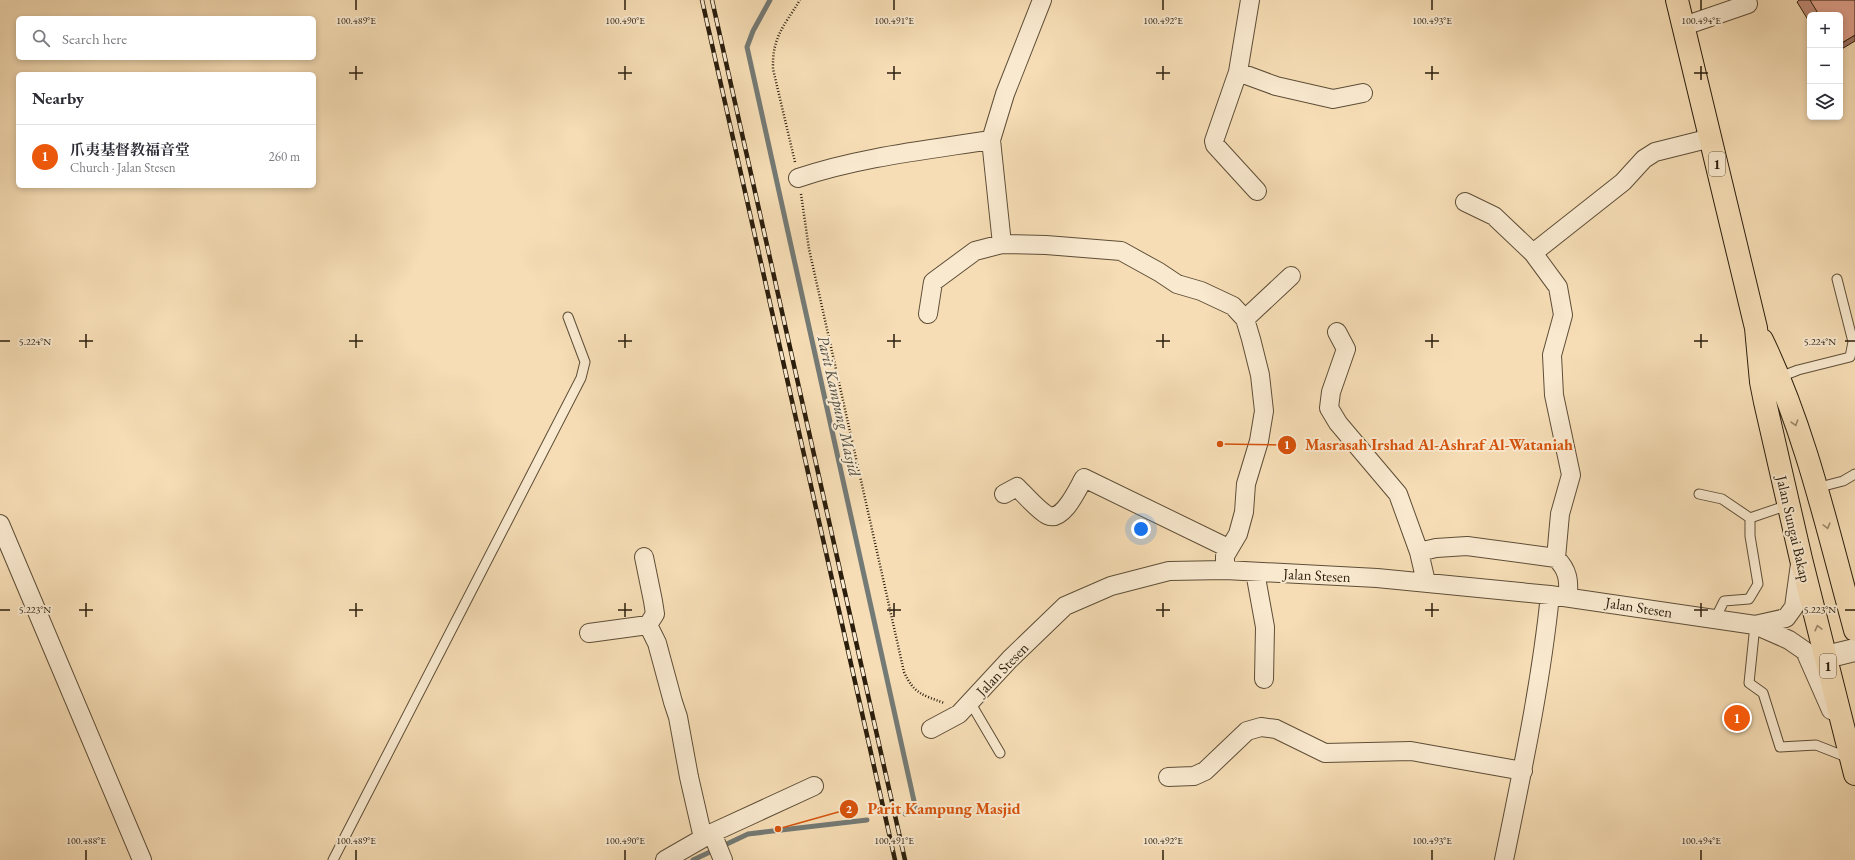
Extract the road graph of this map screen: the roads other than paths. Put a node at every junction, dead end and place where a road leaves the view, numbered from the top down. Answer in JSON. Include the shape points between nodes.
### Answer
{"nodes":[{"id":1,"x":1042,"y":0,"type":"edge"},
{"id":2,"x":1250,"y":0,"type":"edge"},
{"id":3,"x":1677,"y":0,"type":"edge"},
{"id":4,"x":1750,"y":1,"type":"edge"},
{"id":5,"x":1684,"y":26,"type":"junction"},
{"id":6,"x":1238,"y":72,"type":"junction"},
{"id":7,"x":1363,"y":93,"type":"dead end"},
{"id":8,"x":1711,"y":138,"type":"junction"},
{"id":9,"x":991,"y":140,"type":"junction"},
{"id":10,"x":798,"y":178,"type":"road end"},
{"id":11,"x":1257,"y":190,"type":"dead end"},
{"id":12,"x":1465,"y":202,"type":"dead end"},
{"id":13,"x":1002,"y":244,"type":"junction"},
{"id":14,"x":1533,"y":253,"type":"junction"},
{"id":15,"x":1291,"y":276,"type":"dead end"},
{"id":16,"x":1837,"y":279,"type":"dead end"},
{"id":17,"x":928,"y":314,"type":"dead end"},
{"id":18,"x":568,"y":317,"type":"dead end"},
{"id":19,"x":1245,"y":319,"type":"junction"},
{"id":20,"x":1756,"y":328,"type":"junction"},
{"id":21,"x":1337,"y":332,"type":"dead end"},
{"id":22,"x":1780,"y":377,"type":"junction"},
{"id":23,"x":1855,"y":474,"type":"edge"},
{"id":24,"x":1816,"y":488,"type":"junction"},
{"id":25,"x":1004,"y":494,"type":"dead end"},
{"id":26,"x":1699,"y":494,"type":"dead end"},
{"id":27,"x":1788,"y":505,"type":"junction"},
{"id":28,"x":1750,"y":518,"type":"junction"},
{"id":29,"x":0,"y":524,"type":"edge"},
{"id":30,"x":1228,"y":548,"type":"junction"},
{"id":31,"x":1419,"y":552,"type":"junction"},
{"id":32,"x":644,"y":557,"type":"dead end"},
{"id":33,"x":1556,"y":558,"type":"junction"},
{"id":34,"x":1801,"y":559,"type":"junction"},
{"id":35,"x":1224,"y":570,"type":"junction"},
{"id":36,"x":1255,"y":572,"type":"junction"},
{"id":37,"x":1426,"y":582,"type":"junction"},
{"id":38,"x":1550,"y":595,"type":"junction"},
{"id":39,"x":1568,"y":596,"type":"junction"},
{"id":40,"x":1715,"y":619,"type":"junction"},
{"id":41,"x":648,"y":625,"type":"junction"},
{"id":42,"x":1755,"y":625,"type":"junction"},
{"id":43,"x":1855,"y":630,"type":"edge"},
{"id":44,"x":589,"y":633,"type":"dead end"},
{"id":45,"x":1855,"y":650,"type":"edge"},
{"id":46,"x":1826,"y":657,"type":"junction"},
{"id":47,"x":1264,"y":679,"type":"dead end"},
{"id":48,"x":965,"y":708,"type":"junction"},
{"id":49,"x":932,"y":729,"type":"dead end"},
{"id":50,"x":1000,"y":753,"type":"dead end"},
{"id":51,"x":1853,"y":766,"type":"edge"},
{"id":52,"x":1523,"y":771,"type":"junction"},
{"id":53,"x":1168,"y":777,"type":"dead end"},
{"id":54,"x":814,"y":786,"type":"dead end"},
{"id":55,"x":715,"y":847,"type":"edge"},
{"id":56,"x":142,"y":860,"type":"edge"},
{"id":57,"x":333,"y":860,"type":"edge"},
{"id":58,"x":665,"y":860,"type":"edge"},
{"id":59,"x":1504,"y":860,"type":"edge"}],
"edges":[{"from":1,"to":9,"type":"street","via":[[1005,94]]},
{"from":2,"to":6,"type":"street"},
{"from":3,"to":5,"type":"highway","name":"Jalan Sungai Bakap","number":"1"},
{"from":4,"to":5,"type":"street"},
{"from":5,"to":8,"type":"highway","name":"Jalan Sungai Bakap","number":"1"},
{"from":6,"to":7,"type":"street","via":[[1276,86],[1333,99]]},
{"from":6,"to":11,"type":"street","via":[[1214,141]]},
{"from":8,"to":14,"type":"street","via":[[1655,152],[1644,159],[1623,182]]},
{"from":8,"to":20,"type":"highway","name":"Jalan Sungai Bakap","number":"1"},
{"from":9,"to":10,"type":"street","via":[[870,160],[821,170]]},
{"from":9,"to":13,"type":"street"},
{"from":12,"to":14,"type":"street","via":[[1494,216]]},
{"from":13,"to":17,"type":"street","via":[[975,251],[933,282]]},
{"from":13,"to":19,"type":"street","via":[[1122,251],[1177,284],[1201,291],[1233,306]]},
{"from":14,"to":33,"type":"street","via":[[1558,287],[1563,315],[1552,355],[1554,395],[1571,475],[1560,514]]},
{"from":15,"to":19,"type":"street"},
{"from":16,"to":22,"type":"lane","via":[[1854,342],[1850,357]]},
{"from":18,"to":57,"type":"lane","via":[[585,362],[581,378]]},
{"from":19,"to":30,"type":"street","via":[[1260,375],[1264,411],[1259,441],[1246,484],[1244,512],[1238,534]]},
{"from":20,"to":22,"type":"highway","name":"Jalan Sungai Bakap","number":"1"},
{"from":20,"to":27,"type":"highway","name":"Jalan Sungai Bakap","number":"1","via":[[1761,382]]},
{"from":21,"to":31,"type":"street","via":[[1346,350],[1331,392],[1329,408],[1338,423],[1398,494]]},
{"from":22,"to":24,"type":"highway","name":"Jalan Sungai Bakap","number":"1","one_way":true},
{"from":23,"to":24,"type":"lane","via":[[1844,481]]},
{"from":24,"to":43,"type":"highway","name":"Jalan Sungai Bakap","number":"1","one_way":true},
{"from":25,"to":30,"type":"street","via":[[1017,487],[1048,515],[1055,516],[1065,510],[1084,478]]},
{"from":26,"to":28,"type":"lane","via":[[1722,499]]},
{"from":27,"to":28,"type":"lane"},
{"from":27,"to":34,"type":"highway","name":"Jalan Sungai Bakap","number":"1"},
{"from":28,"to":40,"type":"lane","via":[[1750,536],[1758,584],[1749,599],[1724,601]]},
{"from":29,"to":56,"type":"street"},
{"from":30,"to":35,"type":"street"},
{"from":31,"to":33,"type":"street","via":[[1467,546]]},
{"from":31,"to":37,"type":"street"},
{"from":32,"to":41,"type":"street","via":[[654,601],[654,614]]},
{"from":33,"to":39,"type":"street","via":[[1564,566],[1569,578]]},
{"from":34,"to":42,"type":"street","name":"Jalan Stesen","via":[[1794,607],[1786,618]]},
{"from":46,"to":34,"type":"highway","name":"Jalan Sungai Bakap","number":"1","one_way":true},
{"from":35,"to":36,"type":"street","name":"Jalan Stesen"},
{"from":35,"to":48,"type":"street","name":"Jalan Stesen","via":[[1169,572],[1111,586],[1065,606],[1010,659]]},
{"from":36,"to":37,"type":"street","name":"Jalan Stesen"},
{"from":36,"to":47,"type":"street","via":[[1265,627]]},
{"from":37,"to":38,"type":"street","name":"Jalan Stesen"},
{"from":38,"to":39,"type":"street","name":"Jalan Stesen"},
{"from":38,"to":52,"type":"street","via":[[1547,632]]},
{"from":39,"to":40,"type":"street","name":"Jalan Stesen"},
{"from":40,"to":42,"type":"street","name":"Jalan Stesen"},
{"from":41,"to":44,"type":"street"},
{"from":41,"to":55,"type":"street","via":[[657,643],[678,717],[689,777]]},
{"from":42,"to":51,"type":"street","name":"Jalan Stesen","via":[[1789,640],[1805,651],[1816,672]]},
{"from":42,"to":51,"type":"lane","via":[[1749,683],[1763,693],[1780,747],[1816,745]]},
{"from":45,"to":46,"type":"street"},
{"from":46,"to":51,"type":"highway","name":"Jalan Sungai Bakap","number":"1"},
{"from":48,"to":49,"type":"street","name":"Jalan Stesen"},
{"from":48,"to":50,"type":"lane"},
{"from":52,"to":53,"type":"street","via":[[1411,750],[1325,753],[1276,729],[1261,727],[1247,731],[1198,775]]},
{"from":52,"to":59,"type":"street"},
{"from":54,"to":55,"type":"street"},
{"from":55,"to":58,"type":"street"}]}
